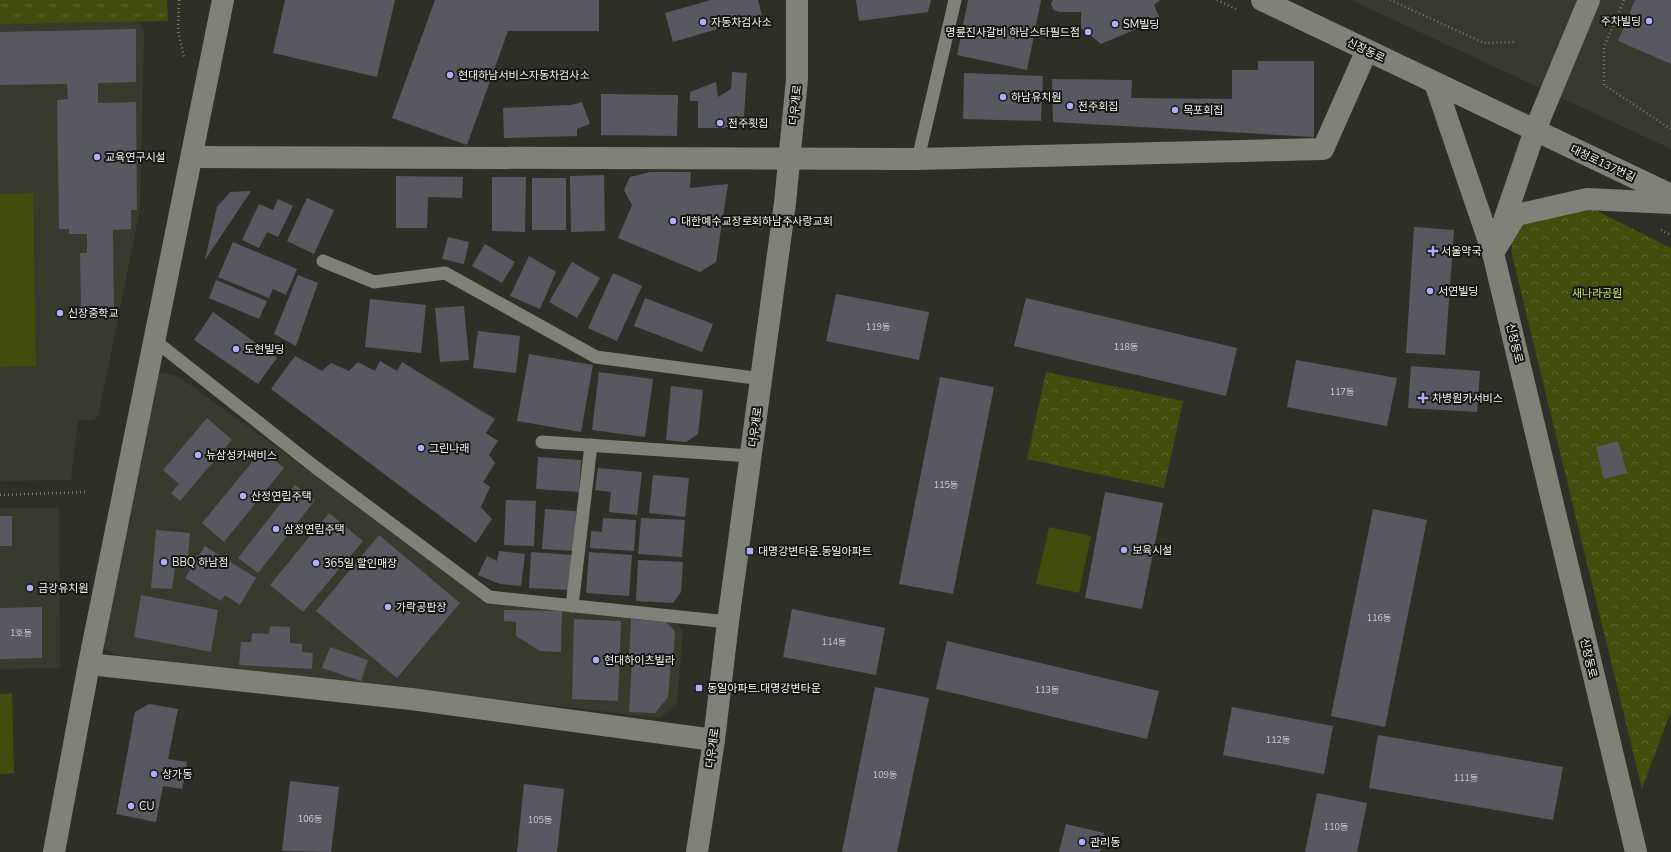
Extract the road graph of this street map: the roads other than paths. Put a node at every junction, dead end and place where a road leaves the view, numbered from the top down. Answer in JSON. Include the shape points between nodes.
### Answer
{"nodes":[{"id":1,"x":223,"y":0,"type":"edge"},
{"id":2,"x":797,"y":0,"type":"edge"},
{"id":3,"x":955,"y":0,"type":"edge"},
{"id":4,"x":1262,"y":0,"type":"edge"},
{"id":5,"x":1589,"y":0,"type":"edge"},
{"id":6,"x":1367,"y":50,"type":"junction"},
{"id":7,"x":1435,"y":83,"type":"junction"},
{"id":8,"x":1535,"y":130,"type":"junction"},
{"id":9,"x":192,"y":158,"type":"junction"},
{"id":10,"x":790,"y":159,"type":"junction"},
{"id":11,"x":918,"y":159,"type":"junction"},
{"id":12,"x":1671,"y":195,"type":"edge"},
{"id":13,"x":1671,"y":203,"type":"edge"},
{"id":14,"x":1493,"y":253,"type":"junction"},
{"id":15,"x":323,"y":261,"type":"dead end"},
{"id":16,"x":154,"y":340,"type":"junction"},
{"id":17,"x":762,"y":379,"type":"junction"},
{"id":18,"x":542,"y":442,"type":"dead end"},
{"id":19,"x":591,"y":445,"type":"junction"},
{"id":20,"x":751,"y":456,"type":"junction"},
{"id":21,"x":572,"y":606,"type":"junction"},
{"id":22,"x":728,"y":622,"type":"junction"},
{"id":23,"x":89,"y":664,"type":"junction"},
{"id":24,"x":714,"y":740,"type":"junction"},
{"id":25,"x":54,"y":852,"type":"edge"},
{"id":26,"x":697,"y":852,"type":"edge"},
{"id":27,"x":1636,"y":852,"type":"edge"}],
"edges":[{"from":1,"to":9,"type":"street"},
{"from":2,"to":10,"type":"street","name":"더우개로","via":[[797,79]]},
{"from":3,"to":11,"type":"lane"},
{"from":4,"to":6,"type":"street","name":"신장동로"},
{"from":5,"to":8,"type":"street"},
{"from":6,"to":7,"type":"street","name":"신장동로"},
{"from":6,"to":11,"type":"street","via":[[1323,149]]},
{"from":7,"to":8,"type":"street","name":"신장동로"},
{"from":7,"to":14,"type":"street","name":"신장동로"},
{"from":8,"to":12,"type":"street","name":"대청로137번길"},
{"from":8,"to":14,"type":"street"},
{"from":9,"to":10,"type":"street"},
{"from":9,"to":16,"type":"street"},
{"from":10,"to":11,"type":"street"},
{"from":10,"to":17,"type":"street","name":"더우개로"},
{"from":13,"to":14,"type":"street","via":[[1587,199],[1516,215]]},
{"from":14,"to":27,"type":"street","name":"신장동로"},
{"from":15,"to":17,"type":"lane","via":[[374,282],[445,273],[596,357]]},
{"from":16,"to":21,"type":"lane","via":[[489,597]]},
{"from":16,"to":23,"type":"street"},
{"from":17,"to":20,"type":"street","name":"더우개로"},
{"from":18,"to":19,"type":"lane"},
{"from":19,"to":20,"type":"lane"},
{"from":19,"to":21,"type":"lane"},
{"from":20,"to":22,"type":"street","name":"더우개로"},
{"from":21,"to":22,"type":"lane"},
{"from":22,"to":24,"type":"street","name":"더우개로"},
{"from":23,"to":24,"type":"street","via":[[411,699]]},
{"from":23,"to":25,"type":"street"},
{"from":24,"to":26,"type":"street","name":"더우개로"}]}
